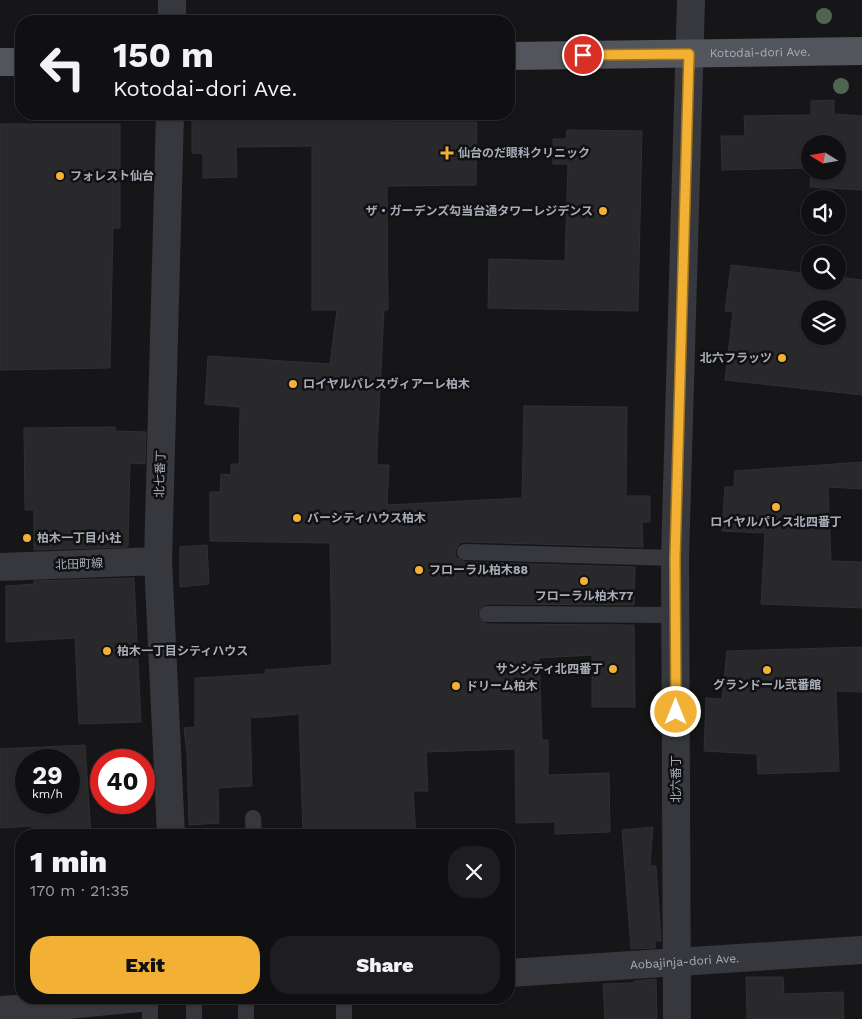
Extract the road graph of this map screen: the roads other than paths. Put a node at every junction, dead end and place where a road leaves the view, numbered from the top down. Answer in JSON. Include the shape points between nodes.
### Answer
{"nodes":[{"id":1,"x":172,"y":0,"type":"edge"},
{"id":2,"x":691,"y":0,"type":"edge"},
{"id":3,"x":172,"y":15,"type":"edge"},
{"id":4,"x":862,"y":51,"type":"edge"},
{"id":5,"x":689,"y":54,"type":"junction"},
{"id":6,"x":515,"y":56,"type":"edge"},
{"id":7,"x":0,"y":62,"type":"edge"},
{"id":8,"x":15,"y":62,"type":"edge"},
{"id":9,"x":170,"y":120,"type":"edge"},
{"id":10,"x":465,"y":552,"type":"dead end"},
{"id":11,"x":675,"y":558,"type":"junction"},
{"id":12,"x":158,"y":561,"type":"junction"},
{"id":13,"x":0,"y":567,"type":"edge"},
{"id":14,"x":487,"y":614,"type":"dead end"},
{"id":15,"x":675,"y":615,"type":"junction"},
{"id":16,"x":253,"y":818,"type":"dead end"},
{"id":17,"x":171,"y":829,"type":"edge"},
{"id":18,"x":254,"y":829,"type":"edge"},
{"id":19,"x":862,"y":950,"type":"edge"},
{"id":20,"x":677,"y":963,"type":"junction"},
{"id":21,"x":515,"y":973,"type":"edge"},
{"id":22,"x":99,"y":1004,"type":"edge"},
{"id":23,"x":150,"y":1004,"type":"edge"},
{"id":24,"x":194,"y":1004,"type":"edge"},
{"id":25,"x":246,"y":1004,"type":"edge"},
{"id":26,"x":344,"y":1004,"type":"edge"},
{"id":27,"x":0,"y":1010,"type":"edge"},
{"id":28,"x":37,"y":1013,"type":"edge"},
{"id":29,"x":150,"y":1019,"type":"edge"},
{"id":30,"x":194,"y":1019,"type":"edge"},
{"id":31,"x":246,"y":1019,"type":"edge"},
{"id":32,"x":344,"y":1019,"type":"edge"},
{"id":33,"x":677,"y":1019,"type":"edge"}],
"edges":[{"from":1,"to":3,"type":"street"},
{"from":2,"to":5,"type":"street","name":"北六番丁"},
{"from":4,"to":5,"type":"main road","name":"Kotodai-dori Ave."},
{"from":5,"to":6,"type":"main road","name":"Kotodai-dori Ave."},
{"from":5,"to":11,"type":"street","name":"北六番丁"},
{"from":7,"to":8,"type":"main road"},
{"from":9,"to":12,"type":"street","name":"北七番丁"},
{"from":10,"to":11,"type":"lane"},
{"from":11,"to":15,"type":"street","name":"北六番丁"},
{"from":12,"to":13,"type":"street","name":"北田町線"},
{"from":12,"to":17,"type":"street","name":"北七番丁"},
{"from":14,"to":15,"type":"lane"},
{"from":15,"to":20,"type":"street","name":"北六番丁"},
{"from":16,"to":18,"type":"lane"},
{"from":19,"to":20,"type":"street","name":"Aobajinja-dori Ave."},
{"from":20,"to":21,"type":"street","name":"Aobajinja-dori Ave."},
{"from":20,"to":33,"type":"street","name":"北六番丁"},
{"from":22,"to":28,"type":"street"},
{"from":23,"to":29,"type":"lane"},
{"from":24,"to":30,"type":"lane"},
{"from":25,"to":31,"type":"lane"},
{"from":26,"to":32,"type":"lane"},
{"from":27,"to":28,"type":"street"}]}
